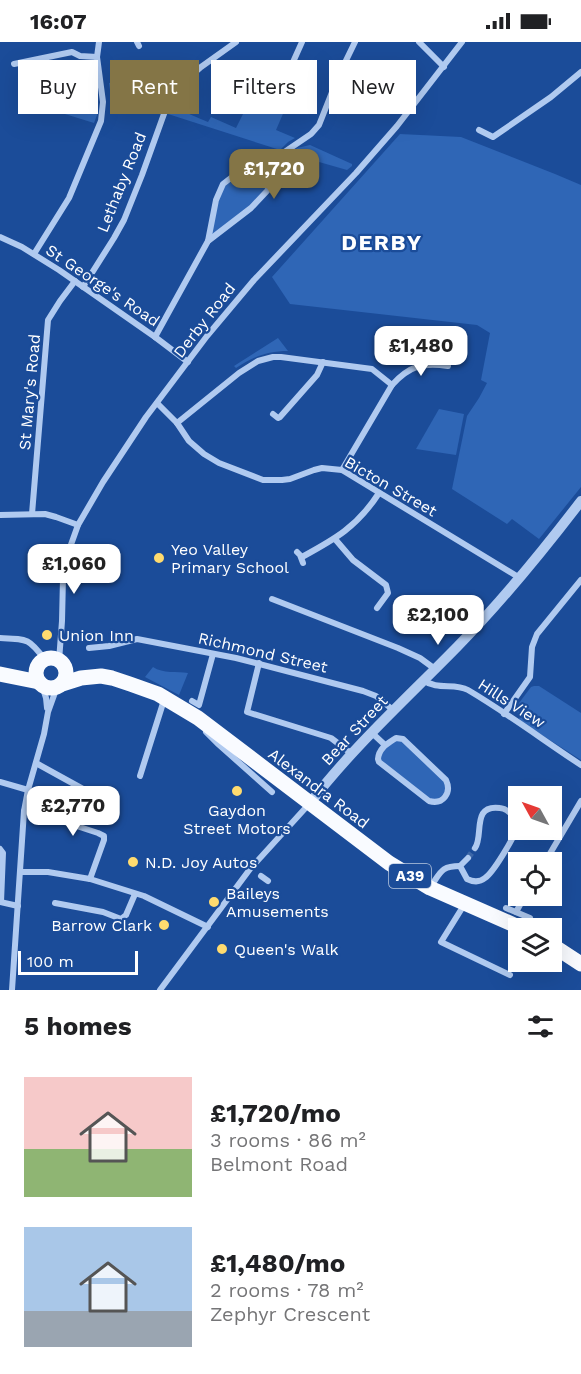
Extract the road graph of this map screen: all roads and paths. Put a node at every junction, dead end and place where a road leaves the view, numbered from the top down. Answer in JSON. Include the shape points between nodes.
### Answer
{"nodes":[{"id":1,"x":99,"y":42,"type":"edge"},
{"id":2,"x":236,"y":42,"type":"edge"},
{"id":3,"x":302,"y":42,"type":"edge"},
{"id":4,"x":355,"y":42,"type":"edge"},
{"id":5,"x":419,"y":42,"type":"edge"},
{"id":6,"x":462,"y":42,"type":"edge"},
{"id":7,"x":97,"y":57,"type":"junction"},
{"id":8,"x":294,"y":60,"type":"edge"},
{"id":9,"x":14,"y":64,"type":"dead end"},
{"id":10,"x":444,"y":67,"type":"junction"},
{"id":11,"x":581,"y":72,"type":"edge"},
{"id":12,"x":479,"y":130,"type":"dead end"},
{"id":13,"x":270,"y":182,"type":"junction"},
{"id":14,"x":0,"y":237,"type":"edge"},
{"id":15,"x":208,"y":241,"type":"junction"},
{"id":16,"x":34,"y":254,"type":"junction"},
{"id":17,"x":75,"y":281,"type":"junction"},
{"id":18,"x":83,"y":287,"type":"junction"},
{"id":19,"x":155,"y":337,"type":"junction"},
{"id":20,"x":188,"y":362,"type":"junction"},
{"id":21,"x":323,"y":362,"type":"junction"},
{"id":22,"x":448,"y":366,"type":"dead end"},
{"id":23,"x":392,"y":385,"type":"junction"},
{"id":24,"x":157,"y":403,"type":"junction"},
{"id":25,"x":273,"y":414,"type":"dead end"},
{"id":26,"x":177,"y":423,"type":"junction"},
{"id":27,"x":342,"y":470,"type":"junction"},
{"id":28,"x":379,"y":493,"type":"junction"},
{"id":29,"x":581,"y":501,"type":"edge"},
{"id":30,"x":32,"y":514,"type":"junction"},
{"id":31,"x":0,"y":515,"type":"edge"},
{"id":32,"x":78,"y":525,"type":"junction"},
{"id":33,"x":335,"y":539,"type":"junction"},
{"id":34,"x":301,"y":558,"type":"dead end"},
{"id":35,"x":520,"y":578,"type":"junction"},
{"id":36,"x":581,"y":580,"type":"edge"},
{"id":37,"x":272,"y":599,"type":"dead end"},
{"id":38,"x":377,"y":608,"type":"dead end"},
{"id":39,"x":0,"y":638,"type":"edge"},
{"id":40,"x":89,"y":648,"type":"dead end"},
{"id":41,"x":213,"y":654,"type":"junction"},
{"id":42,"x":259,"y":663,"type":"junction"},
{"id":43,"x":435,"y":669,"type":"junction"},
{"id":44,"x":3,"y":674,"type":"edge"},
{"id":45,"x":51,"y":674,"type":"junction"},
{"id":46,"x":423,"y":680,"type":"junction"},
{"id":47,"x":165,"y":698,"type":"junction"},
{"id":48,"x":192,"y":701,"type":"dead end"},
{"id":49,"x":202,"y":710,"type":"junction"},
{"id":50,"x":393,"y":710,"type":"junction"},
{"id":51,"x":48,"y":712,"type":"junction"},
{"id":52,"x":504,"y":714,"type":"junction"},
{"id":53,"x":372,"y":733,"type":"junction"},
{"id":54,"x":385,"y":745,"type":"junction"},
{"id":55,"x":352,"y":754,"type":"junction"},
{"id":56,"x":36,"y":763,"type":"junction"},
{"id":57,"x":581,"y":765,"type":"edge"},
{"id":58,"x":252,"y":767,"type":"junction"},
{"id":59,"x":140,"y":776,"type":"dead end"},
{"id":60,"x":0,"y":782,"type":"edge"},
{"id":61,"x":83,"y":789,"type":"dead end"},
{"id":62,"x":28,"y":790,"type":"junction"},
{"id":63,"x":272,"y":792,"type":"dead end"},
{"id":64,"x":581,"y":801,"type":"edge"},
{"id":65,"x":310,"y":803,"type":"junction"},
{"id":66,"x":24,"y":811,"type":"junction"},
{"id":67,"x":475,"y":848,"type":"tunnel mouth"},
{"id":68,"x":0,"y":849,"type":"edge"},
{"id":69,"x":551,"y":852,"type":"edge"},
{"id":70,"x":468,"y":858,"type":"tunnel mouth"},
{"id":71,"x":460,"y":866,"type":"junction"},
{"id":72,"x":20,"y":872,"type":"junction"},
{"id":73,"x":261,"y":876,"type":"dead end"},
{"id":74,"x":90,"y":879,"type":"junction"},
{"id":75,"x":268,"y":881,"type":"dead end"},
{"id":76,"x":430,"y":888,"type":"junction"},
{"id":77,"x":135,"y":894,"type":"junction"},
{"id":78,"x":1,"y":902,"type":"edge"},
{"id":79,"x":55,"y":903,"type":"dead end"},
{"id":80,"x":465,"y":904,"type":"junction"},
{"id":81,"x":18,"y":906,"type":"junction"},
{"id":82,"x":519,"y":906,"type":"edge"},
{"id":83,"x":506,"y":908,"type":"dead end"},
{"id":84,"x":516,"y":912,"type":"junction"},
{"id":85,"x":510,"y":918,"type":"edge"},
{"id":86,"x":521,"y":918,"type":"edge"},
{"id":87,"x":208,"y":927,"type":"junction"},
{"id":88,"x":562,"y":952,"type":"edge"},
{"id":89,"x":576,"y":961,"type":"edge"},
{"id":90,"x":581,"y":971,"type":"edge"},
{"id":91,"x":510,"y":975,"type":"dead end"},
{"id":92,"x":12,"y":990,"type":"edge"},
{"id":93,"x":160,"y":990,"type":"edge"}],
"edges":[{"from":1,"to":7,"type":"street"},
{"from":2,"to":18,"type":"street","name":"Lethaby Road","via":[[201,67],[169,100],[124,220]]},
{"from":3,"to":8,"type":"street"},
{"from":4,"to":13,"type":"street","via":[[318,125],[286,151]]},
{"from":5,"to":10,"type":"street"},
{"from":6,"to":10,"type":"street","name":"Derby Road"},
{"from":7,"to":9,"type":"street","via":[[72,52]]},
{"from":7,"to":16,"type":"street","via":[[103,102],[101,121],[73,191]]},
{"from":10,"to":20,"type":"street","name":"Derby Road","via":[[356,173],[242,293]]},
{"from":11,"to":12,"type":"street","via":[[493,137]]},
{"from":13,"to":15,"type":"street","via":[[251,208]]},
{"from":13,"to":15,"type":"street","via":[[232,177],[223,184]]},
{"from":14,"to":16,"type":"street","name":"St George's Road"},
{"from":15,"to":19,"type":"street"},
{"from":16,"to":17,"type":"street","name":"St George's Road"},
{"from":17,"to":18,"type":"street","name":"St George's Road"},
{"from":17,"to":30,"type":"street","name":"St Mary's Road","via":[[48,320]]},
{"from":18,"to":19,"type":"street","name":"St George's Road"},
{"from":19,"to":20,"type":"street","name":"St George's Road"},
{"from":20,"to":24,"type":"street","name":"Derby Road"},
{"from":21,"to":23,"type":"street","via":[[372,369]]},
{"from":21,"to":25,"type":"street","via":[[317,375],[280,417]]},
{"from":21,"to":26,"type":"street","via":[[281,357],[258,361]]},
{"from":22,"to":23,"type":"street","via":[[418,365],[400,375]]},
{"from":23,"to":27,"type":"street"},
{"from":24,"to":26,"type":"street","name":"Bicton Street"},
{"from":24,"to":32,"type":"street","name":"Derby Road"},
{"from":26,"to":27,"type":"street","name":"Bicton Street","via":[[204,454],[263,480],[290,479],[322,468]]},
{"from":27,"to":28,"type":"street","name":"Bicton Street"},
{"from":28,"to":33,"type":"street","via":[[360,518]]},
{"from":28,"to":35,"type":"street","name":"Bicton Street"},
{"from":29,"to":35,"type":"street","name":"Bear Street"},
{"from":30,"to":31,"type":"street"},
{"from":30,"to":32,"type":"street","via":[[45,514]]},
{"from":32,"to":45,"type":"street","name":"Derby Road","via":[[63,578],[61,643]]},
{"from":33,"to":34,"type":"street"},
{"from":33,"to":38,"type":"street","via":[[352,560],[386,585],[388,593]]},
{"from":35,"to":43,"type":"street","name":"Bear Street"},
{"from":36,"to":52,"type":"street","via":[[537,634],[532,646],[530,677]]},
{"from":37,"to":43,"type":"street","via":[[398,648]]},
{"from":39,"to":45,"type":"street","via":[[26,640],[36,648]]},
{"from":40,"to":41,"type":"street","name":"Richmond Street","via":[[137,639]]},
{"from":41,"to":42,"type":"street","name":"Richmond Street"},
{"from":41,"to":49,"type":"street"},
{"from":42,"to":50,"type":"street","name":"Richmond Street","via":[[363,690]]},
{"from":42,"to":55,"type":"street","via":[[247,712],[331,738]]},
{"from":43,"to":46,"type":"street","name":"Bear Street"},
{"from":44,"to":45,"type":"main road","number":"A39"},
{"from":45,"to":47,"type":"main road","name":"Alexandra Road","number":"A39","via":[[112,678]]},
{"from":45,"to":51,"type":"street"},
{"from":45,"to":51,"type":"street","via":[[46,698]]},
{"from":46,"to":50,"type":"street","name":"Bear Street"},
{"from":46,"to":52,"type":"street","name":"Hills View","via":[[439,687],[466,689]]},
{"from":47,"to":49,"type":"main road","name":"Alexandra Road","number":"A39"},
{"from":47,"to":59,"type":"street"},
{"from":48,"to":49,"type":"street"},
{"from":49,"to":58,"type":"main road","name":"Alexandra Road","number":"A39"},
{"from":50,"to":53,"type":"street","name":"Bear Street"},
{"from":51,"to":56,"type":"street"},
{"from":52,"to":57,"type":"street","name":"Hills View"},
{"from":53,"to":54,"type":"street"},
{"from":53,"to":55,"type":"street","name":"Bear Street"},
{"from":54,"to":54,"type":"street","via":[[378,759],[385,767],[429,801],[438,802],[445,797],[446,780],[403,739],[396,738]]},
{"from":55,"to":65,"type":"street","name":"Bear Street"},
{"from":56,"to":61,"type":"street"},
{"from":56,"to":62,"type":"street"},
{"from":58,"to":63,"type":"street"},
{"from":58,"to":65,"type":"main road","name":"Alexandra Road","number":"A39"},
{"from":60,"to":62,"type":"street"},
{"from":62,"to":66,"type":"street"},
{"from":64,"to":69,"type":"street"},
{"from":65,"to":76,"type":"main road","name":"Alexandra Road","number":"A39","via":[[389,863]]},
{"from":65,"to":87,"type":"street","name":"Bear Street"},
{"from":66,"to":72,"type":"street"},
{"from":66,"to":74,"type":"street","via":[[104,836]]},
{"from":67,"to":71,"type":"street","via":[[484,813],[496,807],[512,814],[517,829],[486,878],[470,881]]},
{"from":68,"to":78,"type":"street"},
{"from":70,"to":71,"type":"street"},
{"from":71,"to":76,"type":"street","via":[[444,868]]},
{"from":72,"to":74,"type":"street"},
{"from":72,"to":81,"type":"street"},
{"from":73,"to":75,"type":"street"},
{"from":74,"to":77,"type":"street"},
{"from":76,"to":80,"type":"main road","name":"Alexandra Road","number":"A39"},
{"from":77,"to":79,"type":"street","via":[[121,919]]},
{"from":77,"to":87,"type":"street"},
{"from":78,"to":81,"type":"street"},
{"from":80,"to":85,"type":"main road","name":"Alexandra Road","number":"A39"},
{"from":80,"to":91,"type":"street","via":[[441,942]]},
{"from":81,"to":92,"type":"street"},
{"from":82,"to":84,"type":"street"},
{"from":83,"to":84,"type":"street"},
{"from":84,"to":86,"type":"street"},
{"from":87,"to":93,"type":"street","name":"Bear Street"},
{"from":88,"to":89,"type":"main road"},
{"from":89,"to":90,"type":"main road"}]}
